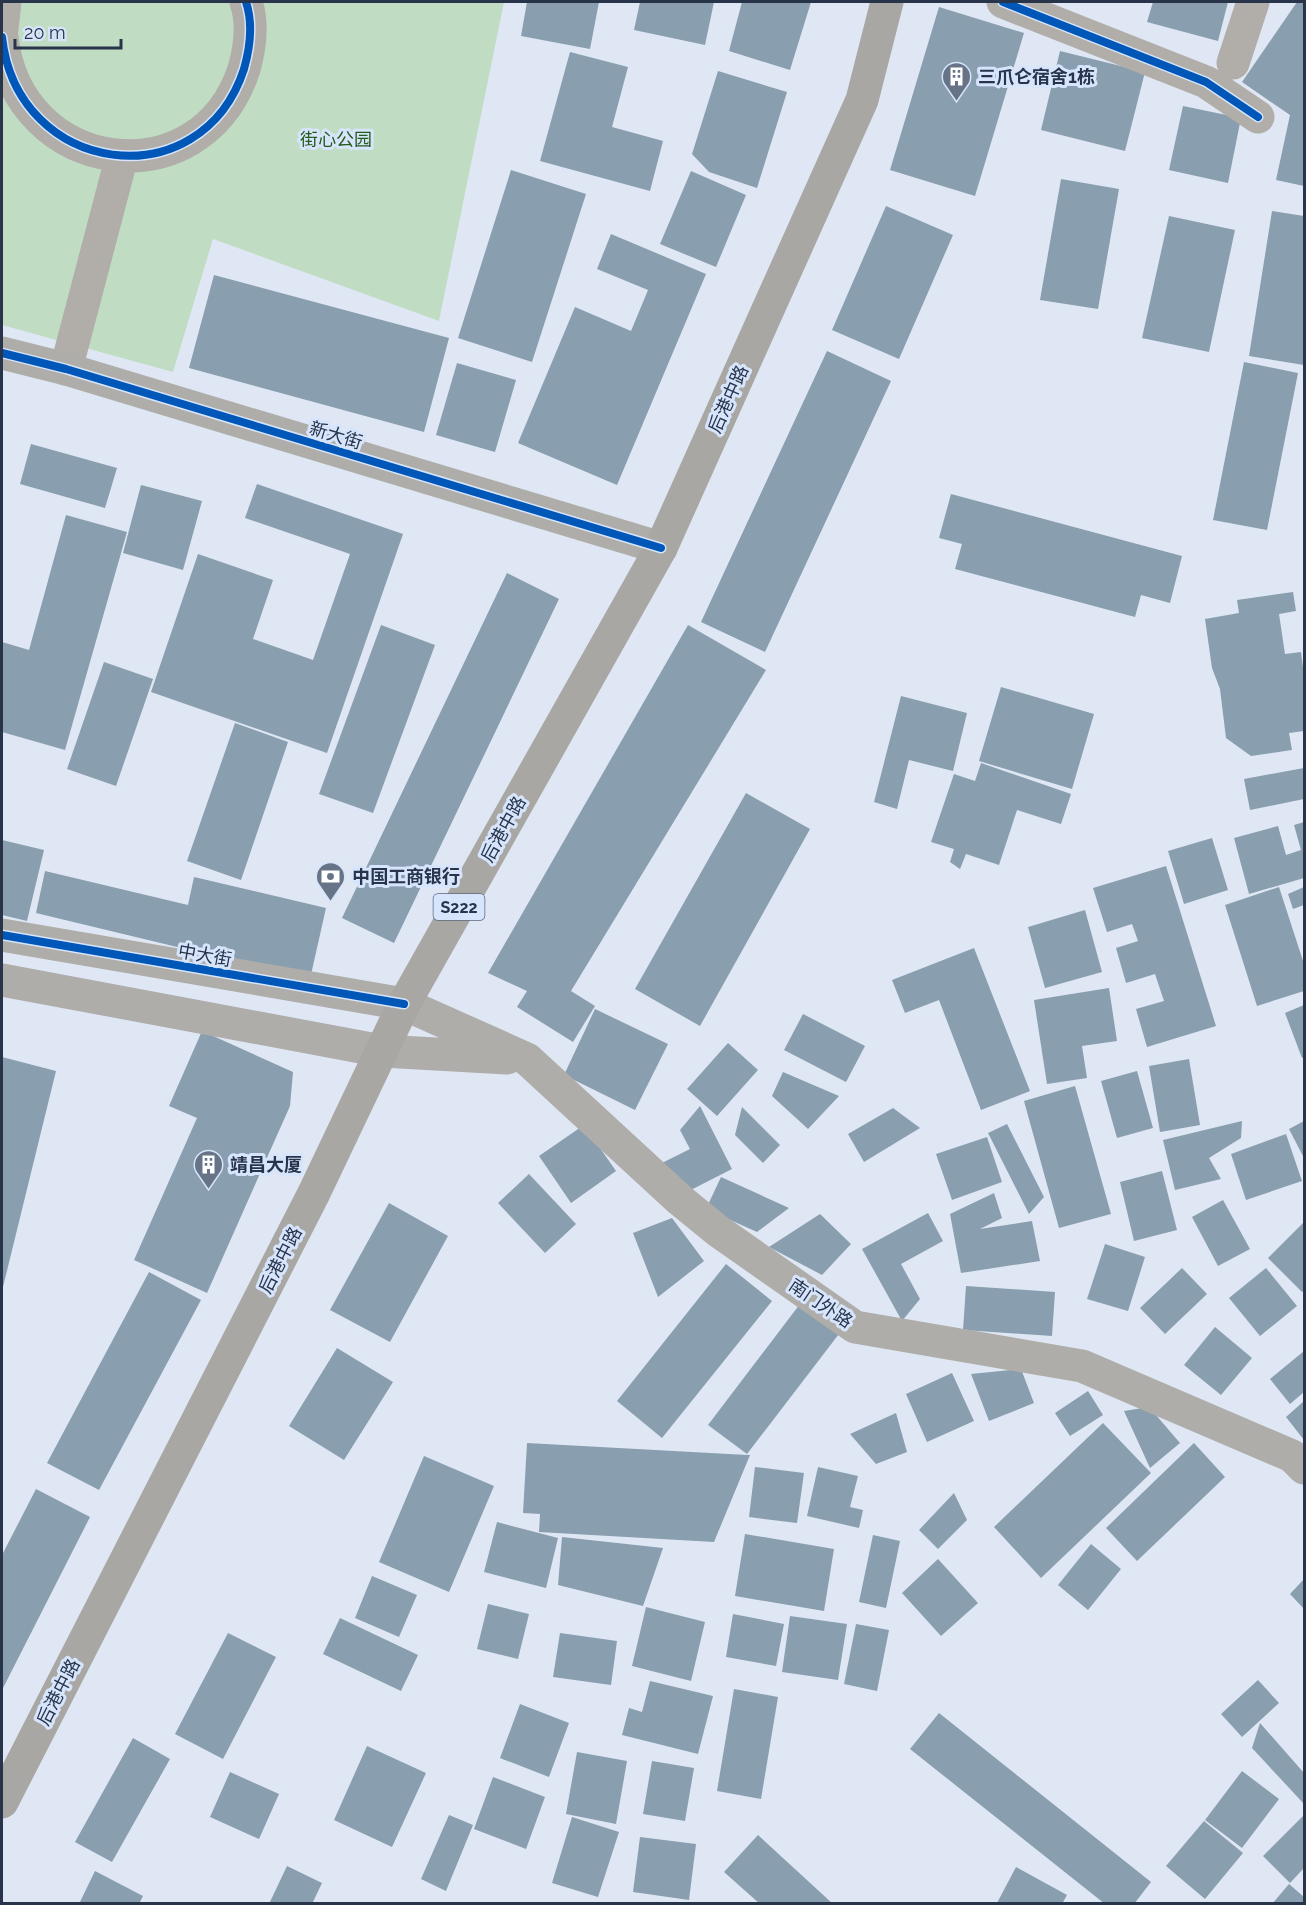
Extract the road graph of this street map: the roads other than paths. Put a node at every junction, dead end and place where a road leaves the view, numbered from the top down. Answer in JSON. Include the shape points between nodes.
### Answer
{"nodes":[{"id":1,"x":5,"y":2,"type":"edge"},
{"id":2,"x":246,"y":2,"type":"edge"},
{"id":3,"x":887,"y":2,"type":"edge"},
{"id":4,"x":1003,"y":2,"type":"edge"},
{"id":5,"x":1253,"y":2,"type":"edge"},
{"id":6,"x":2,"y":29,"type":"edge"},
{"id":7,"x":2,"y":37,"type":"edge"},
{"id":8,"x":1233,"y":63,"type":"dead end"},
{"id":9,"x":1258,"y":117,"type":"dead end"},
{"id":10,"x":122,"y":156,"type":"junction"},
{"id":11,"x":3,"y":358,"type":"edge"},
{"id":12,"x":66,"y":369,"type":"junction"},
{"id":13,"x":661,"y":548,"type":"junction"},
{"id":14,"x":2,"y":935,"type":"edge"},
{"id":15,"x":2,"y":980,"type":"edge"},
{"id":16,"x":404,"y":1005,"type":"junction"},
{"id":17,"x":382,"y":1051,"type":"junction"},
{"id":18,"x":527,"y":1059,"type":"junction"},
{"id":19,"x":1305,"y":1468,"type":"edge"},
{"id":20,"x":2,"y":1802,"type":"edge"}],
"edges":[{"from":1,"to":6,"type":"street"},
{"from":2,"to":10,"type":"street","via":[[250,33],[247,58],[240,82],[227,103],[191,138],[146,154]]},
{"from":3,"to":13,"type":"main road","name":"后港中路","number":"S222","via":[[862,100]]},
{"from":4,"to":9,"type":"street","via":[[1206,82]]},
{"from":5,"to":8,"type":"street"},
{"from":7,"to":10,"type":"street","via":[[11,81],[38,120],[76,146]]},
{"from":10,"to":12,"type":"street"},
{"from":11,"to":12,"type":"main road","name":"新大街"},
{"from":12,"to":13,"type":"main road","name":"新大街"},
{"from":13,"to":16,"type":"main road","name":"后港中路","number":"S222"},
{"from":14,"to":16,"type":"main road","name":"中大街"},
{"from":15,"to":17,"type":"main road"},
{"from":16,"to":17,"type":"main road","name":"后港中路","number":"S222"},
{"from":16,"to":18,"type":"main road","name":"南门外路"},
{"from":17,"to":18,"type":"main road"},
{"from":17,"to":20,"type":"main road","name":"后港中路","number":"S222","via":[[315,1192]]},
{"from":18,"to":19,"type":"main road","name":"南门外路","via":[[680,1200],[855,1328],[1082,1366],[1292,1456]]}]}
